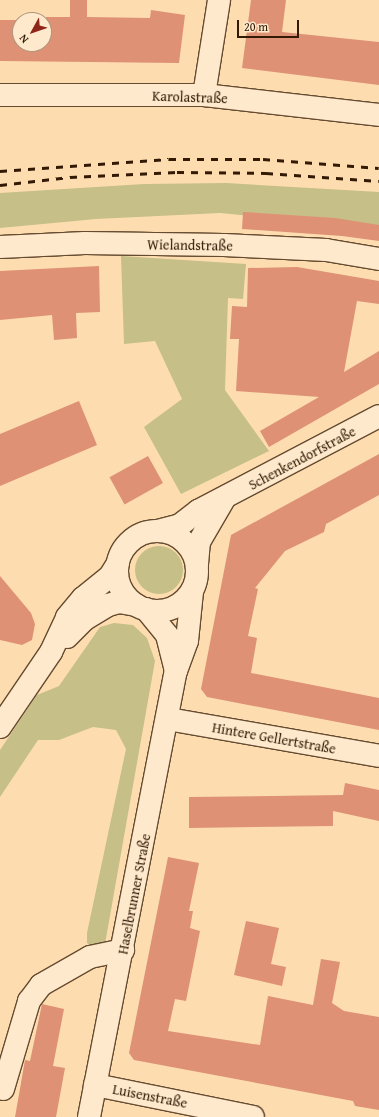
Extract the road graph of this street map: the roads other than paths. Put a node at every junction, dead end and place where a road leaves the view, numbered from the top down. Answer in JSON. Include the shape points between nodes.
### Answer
{"nodes":[{"id":1,"x":219,"y":0,"type":"edge"},
{"id":2,"x":0,"y":95,"type":"edge"},
{"id":3,"x":204,"y":95,"type":"junction"},
{"id":4,"x":379,"y":115,"type":"edge"},
{"id":5,"x":0,"y":247,"type":"edge"},
{"id":6,"x":379,"y":259,"type":"edge"},
{"id":7,"x":379,"y":416,"type":"edge"},
{"id":8,"x":224,"y":499,"type":"junction"},
{"id":9,"x":158,"y":531,"type":"junction"},
{"id":10,"x":118,"y":563,"type":"junction"},
{"id":11,"x":197,"y":564,"type":"junction"},
{"id":12,"x":192,"y":592,"type":"junction"},
{"id":13,"x":141,"y":607,"type":"junction"},
{"id":14,"x":51,"y":652,"type":"junction"},
{"id":15,"x":176,"y":671,"type":"junction"},
{"id":16,"x":168,"y":719,"type":"junction"},
{"id":17,"x":0,"y":727,"type":"edge"},
{"id":18,"x":379,"y":756,"type":"edge"},
{"id":19,"x":123,"y":950,"type":"junction"},
{"id":20,"x":95,"y":1085,"type":"junction"},
{"id":21,"x":3,"y":1089,"type":"dead end"},
{"id":22,"x":89,"y":1117,"type":"edge"},
{"id":23,"x":253,"y":1117,"type":"edge"}],
"edges":[{"from":1,"to":3,"type":"street"},
{"from":2,"to":3,"type":"street","name":"Karolastraße"},
{"from":3,"to":4,"type":"street","name":"Karolastraße"},
{"from":5,"to":6,"type":"street","name":"Wielandstraße","via":[[86,243],[224,245],[326,250]]},
{"from":7,"to":8,"type":"street","name":"Schenkendorfstraße"},
{"from":8,"to":9,"type":"street","name":"Schenkendorfstraße","via":[[198,511],[180,525]]},
{"from":8,"to":11,"type":"street","via":[[199,542]]},
{"from":9,"to":10,"type":"street","name":"Schenkendorfstraße","via":[[144,533],[133,540]]},
{"from":9,"to":11,"type":"street","via":[[172,534],[183,541],[192,551]]},
{"from":10,"to":13,"type":"street","via":[[121,587]]},
{"from":10,"to":14,"type":"street","name":"Schenkendorfstraße","via":[[110,576],[83,598],[67,617]]},
{"from":11,"to":12,"type":"street"},
{"from":12,"to":13,"type":"street","name":"Schenkendorfstraße","via":[[172,608]]},
{"from":12,"to":15,"type":"street","name":"Haselbrunner Straße","via":[[187,641]]},
{"from":13,"to":14,"type":"street","name":"Schenkendorfstraße","via":[[119,602],[96,611]]},
{"from":13,"to":15,"type":"street","name":"Haselbrunner Straße","via":[[168,636]]},
{"from":14,"to":17,"type":"street","name":"Schenkendorfstraße"},
{"from":15,"to":16,"type":"street","name":"Haselbrunner Straße"},
{"from":16,"to":18,"type":"street","name":"Hintere Gellertstraße"},
{"from":16,"to":19,"type":"street","name":"Haselbrunner Straße"},
{"from":19,"to":20,"type":"street","name":"Haselbrunner Straße"},
{"from":19,"to":21,"type":"street","via":[[90,957],[41,985],[29,1001]]},
{"from":20,"to":22,"type":"street","name":"Haselbrunner Straße"},
{"from":20,"to":23,"type":"street","name":"Luisenstraße"}]}
